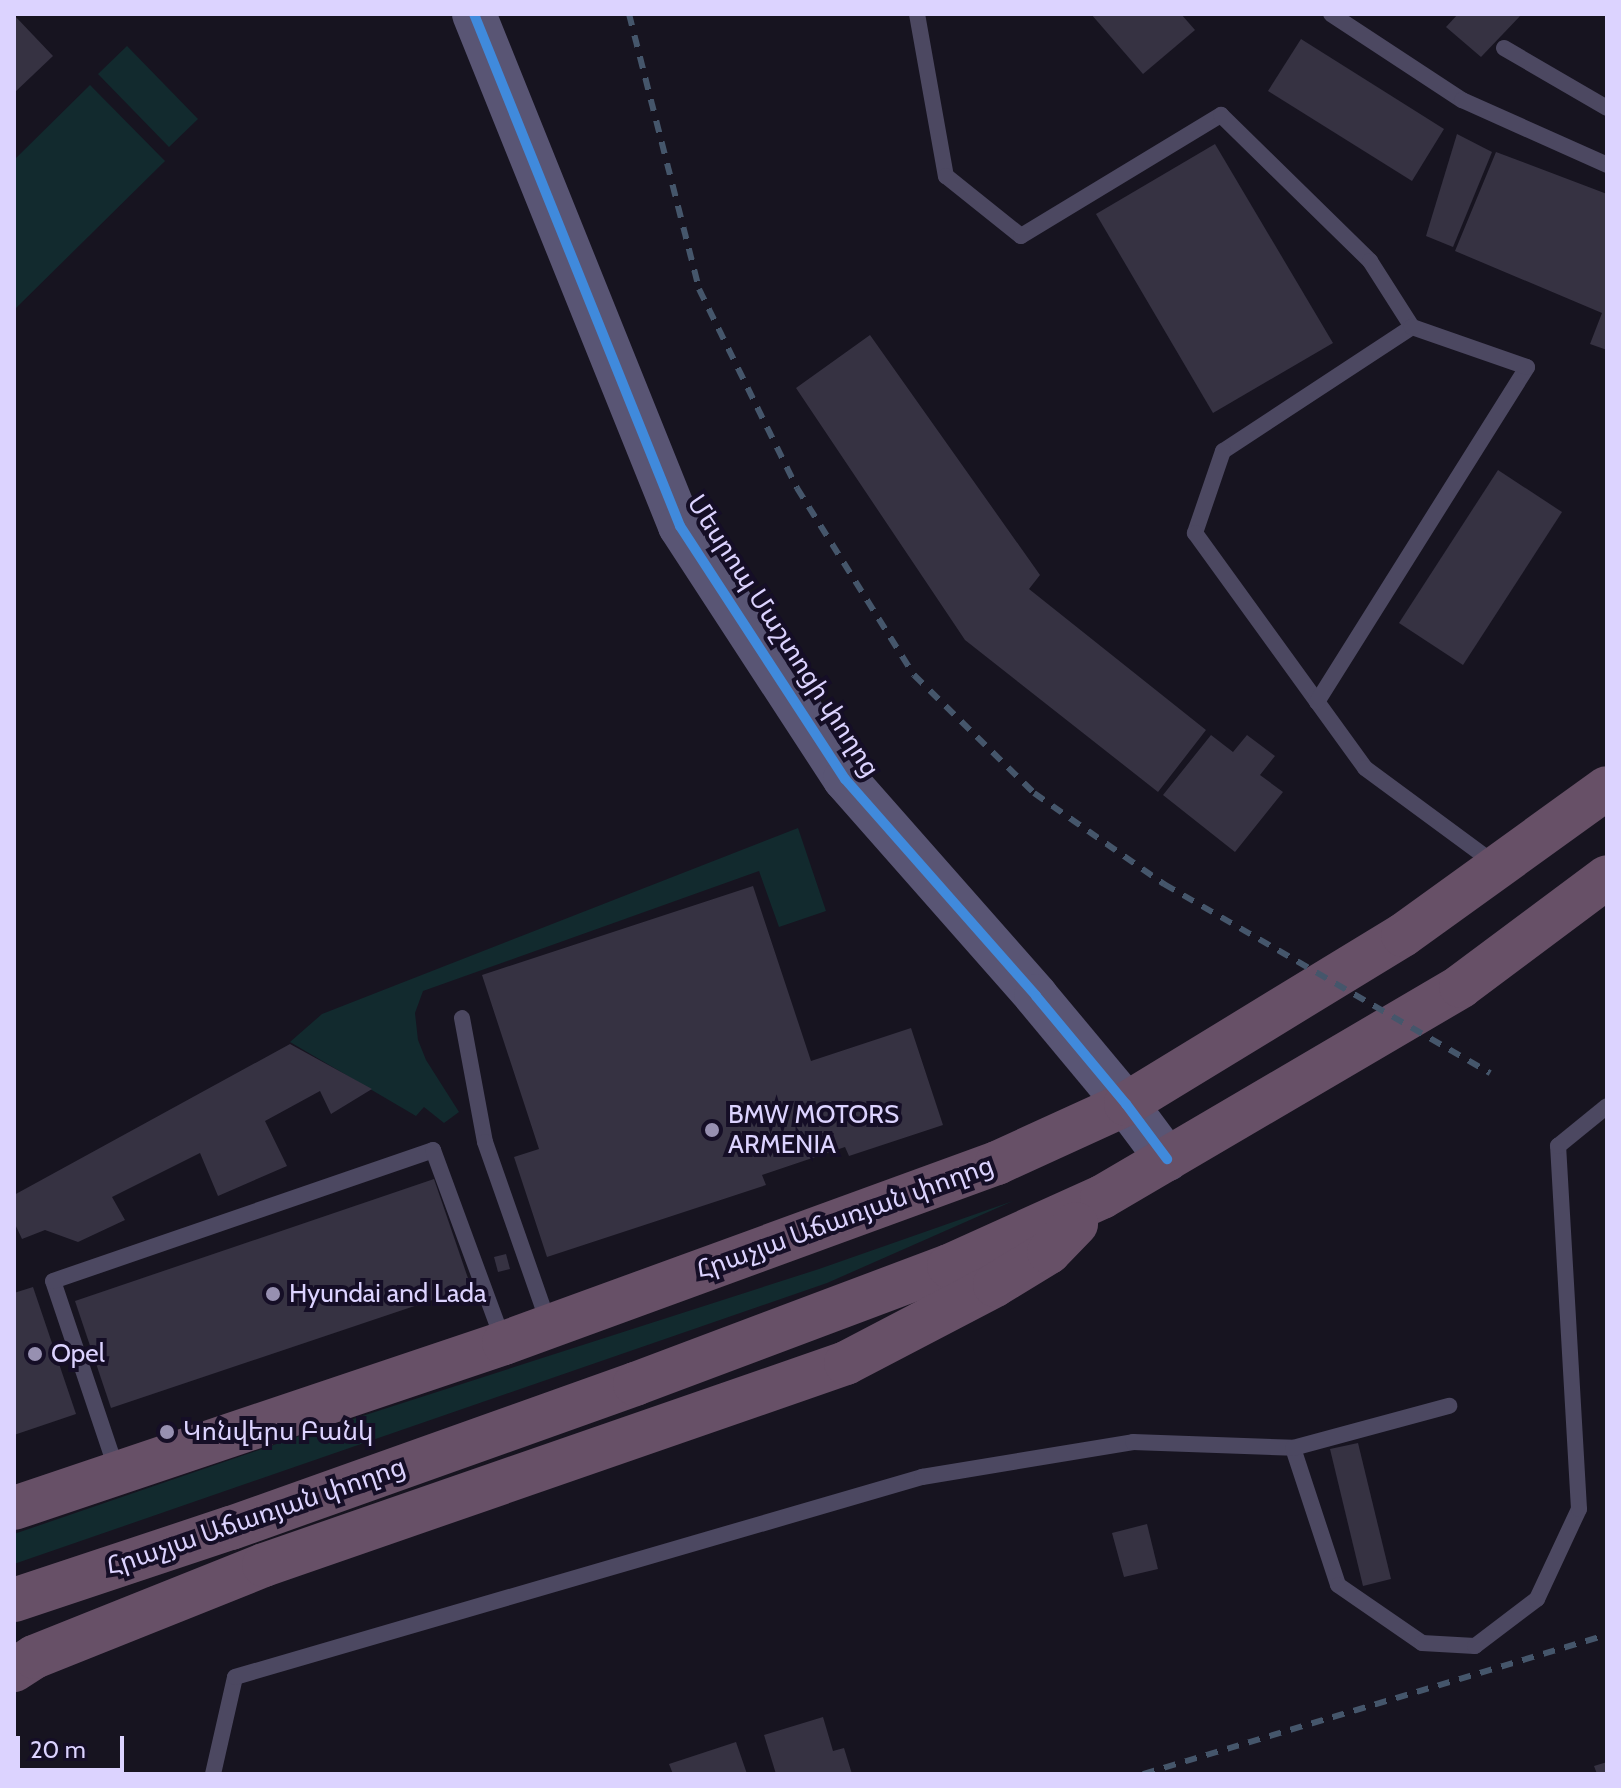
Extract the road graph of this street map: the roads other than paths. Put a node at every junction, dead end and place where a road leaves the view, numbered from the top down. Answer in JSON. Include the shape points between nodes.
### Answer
{"nodes":[{"id":1,"x":474,"y":14,"type":"edge"},
{"id":2,"x":917,"y":14,"type":"edge"},
{"id":3,"x":1331,"y":14,"type":"edge"},
{"id":4,"x":1504,"y":48,"type":"dead end"},
{"id":5,"x":1607,"y":108,"type":"edge"},
{"id":6,"x":1607,"y":165,"type":"edge"},
{"id":7,"x":1412,"y":327,"type":"junction"},
{"id":8,"x":1317,"y":702,"type":"junction"},
{"id":9,"x":1607,"y":788,"type":"edge"},
{"id":10,"x":1499,"y":866,"type":"junction"},
{"id":11,"x":1607,"y":877,"type":"edge"},
{"id":12,"x":462,"y":1018,"type":"dead end"},
{"id":13,"x":1126,"y":1104,"type":"junction"},
{"id":14,"x":1607,"y":1106,"type":"edge"},
{"id":15,"x":1167,"y":1159,"type":"junction"},
{"id":16,"x":1102,"y":1197,"type":"junction"},
{"id":17,"x":549,"y":1327,"type":"junction"},
{"id":18,"x":504,"y":1343,"type":"junction"},
{"id":19,"x":1449,"y":1406,"type":"dead end"},
{"id":20,"x":1293,"y":1448,"type":"junction"},
{"id":21,"x":117,"y":1473,"type":"junction"},
{"id":22,"x":14,"y":1508,"type":"edge"},
{"id":23,"x":14,"y":1600,"type":"edge"},
{"id":24,"x":14,"y":1670,"type":"edge"},
{"id":25,"x":213,"y":1774,"type":"edge"}],
"edges":[{"from":1,"to":13,"type":"street","name":"Մեսրոպ Մաշտոցի փողոց","via":[[680,526],[845,779]]},
{"from":2,"to":7,"type":"lane","via":[[946,176],[1021,236],[1221,115],[1370,261]]},
{"from":3,"to":6,"type":"lane","via":[[1462,100]]},
{"from":4,"to":5,"type":"lane"},
{"from":7,"to":8,"type":"lane","via":[[1527,367]]},
{"from":7,"to":8,"type":"lane","via":[[1223,451],[1195,533]]},
{"from":8,"to":10,"type":"lane","via":[[1365,768]]},
{"from":9,"to":10,"type":"highway","name":"Հրաչյա Աճառյան փողոց"},
{"from":10,"to":13,"type":"highway","name":"Հրաչյա Աճառյան փողոց","via":[[1403,935]]},
{"from":11,"to":15,"type":"highway","name":"Հրաչյա Աճառյան փողոց","via":[[1461,986]]},
{"from":12,"to":17,"type":"lane","via":[[485,1142]]},
{"from":13,"to":15,"type":"street","name":"Մեսրոպ Մաշտոցի փողոց"},
{"from":13,"to":17,"type":"highway","name":"Հրաչյա Աճառյան փողոց","via":[[997,1163]]},
{"from":14,"to":20,"type":"lane","via":[[1558,1146],[1579,1509],[1537,1599],[1475,1646],[1422,1643],[1338,1585]]},
{"from":15,"to":16,"type":"highway","name":"Հրաչյա Աճառյան փողոց"},
{"from":16,"to":23,"type":"highway","name":"Հրաչյա Աճառյան փողոց","via":[[949,1266],[635,1384]]},
{"from":16,"to":24,"type":"highway","via":[[1049,1252],[846,1363],[264,1565],[34,1657]]},
{"from":17,"to":18,"type":"highway","name":"Հրաչյա Աճառյան փողոց"},
{"from":18,"to":21,"type":"highway","name":"Հրաչյա Աճառյան փողոց"},
{"from":18,"to":21,"type":"lane","via":[[433,1150],[53,1281]]},
{"from":19,"to":20,"type":"lane"},
{"from":20,"to":25,"type":"lane","via":[[1133,1442],[922,1477],[235,1677]]},
{"from":21,"to":22,"type":"highway","name":"Հրաչյա Աճառյան փողոց"}]}
